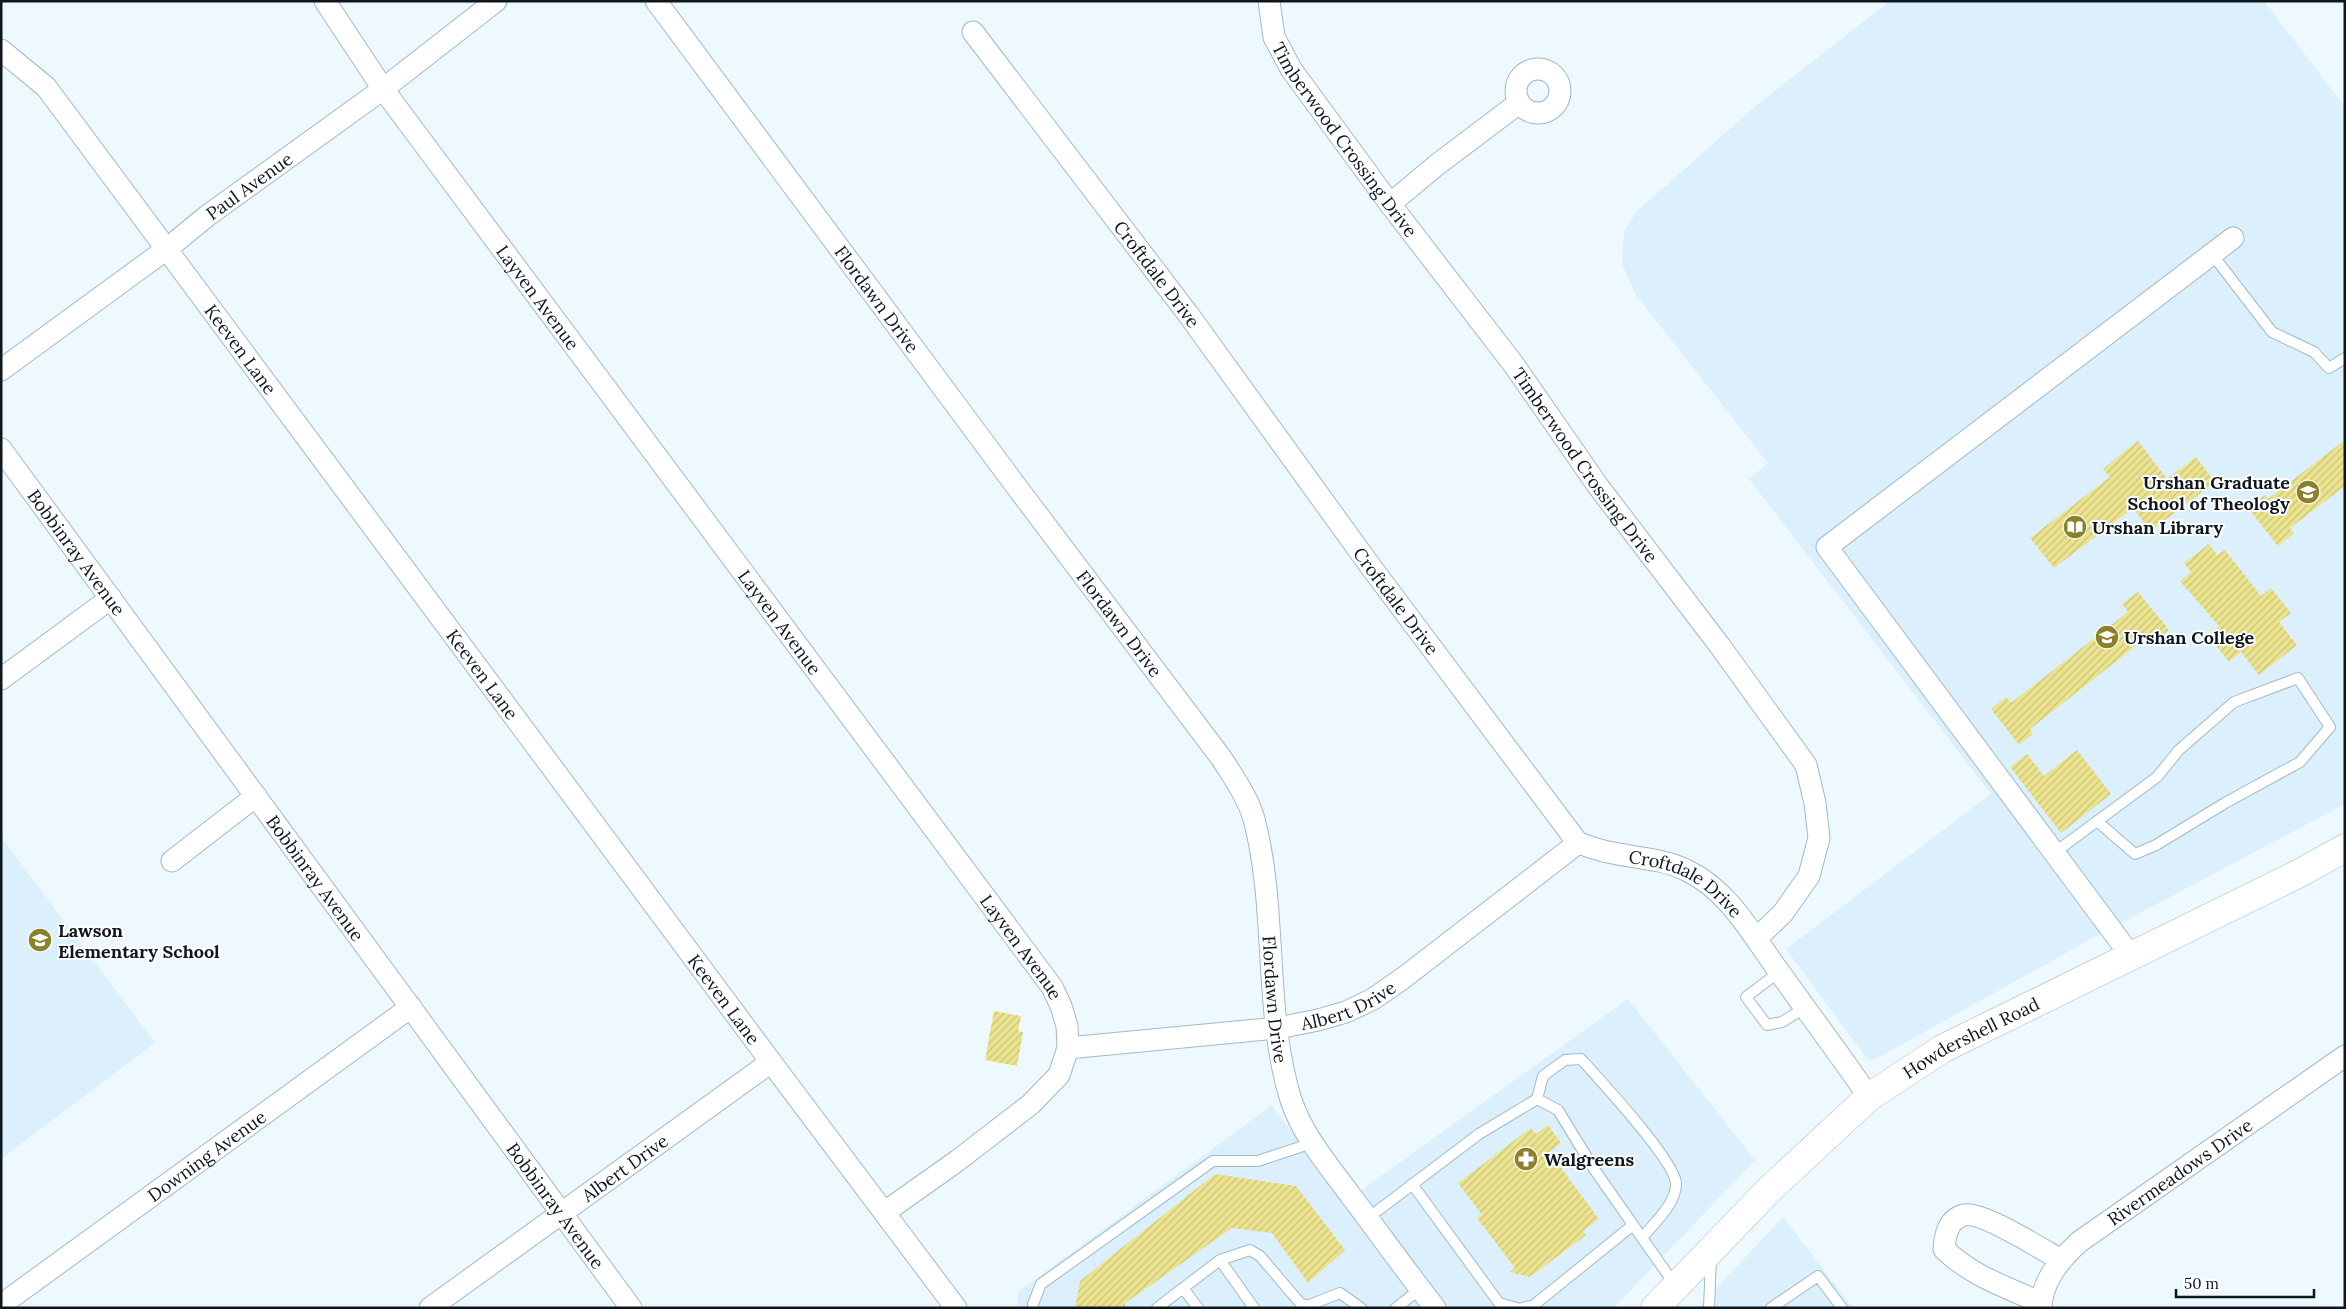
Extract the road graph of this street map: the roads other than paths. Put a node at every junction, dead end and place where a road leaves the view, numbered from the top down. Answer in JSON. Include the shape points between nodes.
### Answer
{"nodes":[{"id":1,"x":325,"y":1,"type":"edge"},
{"id":2,"x":496,"y":1,"type":"edge"},
{"id":3,"x":656,"y":1,"type":"edge"},
{"id":4,"x":1269,"y":1,"type":"edge"},
{"id":5,"x":973,"y":32,"type":"dead end"},
{"id":6,"x":1,"y":50,"type":"edge"},
{"id":7,"x":383,"y":89,"type":"junction"},
{"id":8,"x":1519,"y":103,"type":"dead end"},
{"id":9,"x":1390,"y":204,"type":"junction"},
{"id":10,"x":2233,"y":238,"type":"dead end"},
{"id":11,"x":168,"y":248,"type":"junction"},
{"id":12,"x":2212,"y":254,"type":"junction"},
{"id":13,"x":2345,"y":358,"type":"edge"},
{"id":14,"x":1,"y":370,"type":"edge"},
{"id":15,"x":1,"y":449,"type":"edge"},
{"id":16,"x":111,"y":598,"type":"junction"},
{"id":17,"x":1,"y":679,"type":"edge"},
{"id":18,"x":256,"y":796,"type":"junction"},
{"id":19,"x":2097,"y":822,"type":"junction"},
{"id":20,"x":1578,"y":843,"type":"junction"},
{"id":21,"x":2345,"y":848,"type":"edge"},
{"id":22,"x":2054,"y":853,"type":"junction"},
{"id":23,"x":172,"y":861,"type":"dead end"},
{"id":24,"x":1757,"y":938,"type":"junction"},
{"id":25,"x":2131,"y":956,"type":"junction"},
{"id":26,"x":1779,"y":972,"type":"junction"},
{"id":27,"x":411,"y":1007,"type":"junction"},
{"id":28,"x":1806,"y":1008,"type":"junction"},
{"id":29,"x":1278,"y":1028,"type":"junction"},
{"id":30,"x":1068,"y":1048,"type":"junction"},
{"id":31,"x":2345,"y":1056,"type":"edge"},
{"id":32,"x":771,"y":1062,"type":"junction"},
{"id":33,"x":1869,"y":1097,"type":"junction"},
{"id":34,"x":1537,"y":1100,"type":"junction"},
{"id":35,"x":1312,"y":1143,"type":"junction"},
{"id":36,"x":1412,"y":1184,"type":"junction"},
{"id":37,"x":885,"y":1212,"type":"junction"},
{"id":38,"x":562,"y":1213,"type":"junction"},
{"id":39,"x":1368,"y":1218,"type":"junction"},
{"id":40,"x":1633,"y":1226,"type":"junction"},
{"id":41,"x":1642,"y":1238,"type":"junction"},
{"id":42,"x":1711,"y":1250,"type":"junction"},
{"id":43,"x":1220,"y":1260,"type":"junction"},
{"id":44,"x":2061,"y":1260,"type":"junction"},
{"id":45,"x":1676,"y":1286,"type":"junction"},
{"id":46,"x":1183,"y":1288,"type":"junction"},
{"id":47,"x":1420,"y":1289,"type":"junction"},
{"id":48,"x":1,"y":1305,"type":"edge"},
{"id":49,"x":2041,"y":1306,"type":"edge"},
{"id":50,"x":1308,"y":1307,"type":"edge"},
{"id":51,"x":430,"y":1308,"type":"edge"},
{"id":52,"x":631,"y":1308,"type":"edge"},
{"id":53,"x":956,"y":1308,"type":"edge"},
{"id":54,"x":1033,"y":1308,"type":"edge"},
{"id":55,"x":1157,"y":1308,"type":"edge"},
{"id":56,"x":1198,"y":1308,"type":"edge"},
{"id":57,"x":1254,"y":1308,"type":"edge"},
{"id":58,"x":1360,"y":1308,"type":"edge"},
{"id":59,"x":1396,"y":1308,"type":"edge"},
{"id":60,"x":1435,"y":1308,"type":"edge"},
{"id":61,"x":1517,"y":1308,"type":"edge"},
{"id":62,"x":1522,"y":1308,"type":"edge"},
{"id":63,"x":1655,"y":1308,"type":"edge"},
{"id":64,"x":1710,"y":1308,"type":"edge"},
{"id":65,"x":1771,"y":1308,"type":"edge"},
{"id":66,"x":1842,"y":1308,"type":"edge"}],
"edges":[{"from":1,"to":7,"type":"street","name":"Layven Avenue"},
{"from":2,"to":7,"type":"street","name":"Paul Avenue"},
{"from":3,"to":29,"type":"street","name":"Flordawn Drive","via":[[1222,759],[1241,790],[1254,818],[1263,863]]},
{"from":4,"to":9,"type":"street","name":"Timberwood Crossing Drive","via":[[1274,37],[1291,69]]},
{"from":5,"to":20,"type":"street","name":"Croftdale Drive","via":[[1194,322]]},
{"from":6,"to":11,"type":"street","name":"Keeven Lane","via":[[46,87]]},
{"from":7,"to":11,"type":"street","name":"Paul Avenue","via":[[207,216]]},
{"from":7,"to":30,"type":"street","name":"Layven Avenue","via":[[1052,987],[1067,1026]]},
{"from":8,"to":9,"type":"street"},
{"from":9,"to":24,"type":"street","name":"Timberwood Crossing Drive","via":[[1514,365],[1598,486],[1806,765],[1819,838],[1809,876],[1783,913]]},
{"from":10,"to":12,"type":"street"},
{"from":11,"to":14,"type":"street","name":"Paul Avenue"},
{"from":11,"to":32,"type":"street","name":"Keeven Lane"},
{"from":12,"to":13,"type":"lane","via":[[2272,332],[2314,352],[2329,368]]},
{"from":12,"to":22,"type":"street","via":[[1827,547]]},
{"from":15,"to":16,"type":"street","name":"Bobbinray Avenue"},
{"from":16,"to":17,"type":"street"},
{"from":16,"to":18,"type":"street","name":"Bobbinray Avenue"},
{"from":18,"to":23,"type":"street"},
{"from":18,"to":27,"type":"street","name":"Bobbinray Avenue"},
{"from":19,"to":19,"type":"lane","via":[[2157,777],[2179,750],[2234,702],[2298,678],[2330,727],[2300,762],[2135,854]]},
{"from":19,"to":22,"type":"lane"},
{"from":20,"to":24,"type":"street","name":"Croftdale Drive","via":[[1685,869],[1708,883]]},
{"from":20,"to":29,"type":"street","name":"Albert Drive","via":[[1373,1000],[1346,1012]]},
{"from":21,"to":25,"type":"main road","name":"Howdershell Road"},
{"from":22,"to":25,"type":"street"},
{"from":24,"to":26,"type":"street","name":"Croftdale Drive"},
{"from":25,"to":33,"type":"main road","name":"Howdershell Road","via":[[1942,1050]]},
{"from":26,"to":28,"type":"street","name":"Croftdale Drive"},
{"from":26,"to":28,"type":"lane","via":[[1746,997],[1767,1025],[1782,1022]]},
{"from":27,"to":38,"type":"street","name":"Bobbinray Avenue"},
{"from":27,"to":48,"type":"street","name":"Downing Avenue"},
{"from":28,"to":33,"type":"street","name":"Croftdale Drive"},
{"from":29,"to":30,"type":"street","name":"Albert Drive"},
{"from":29,"to":35,"type":"street","name":"Flordawn Drive","via":[[1283,1069],[1292,1101]]},
{"from":30,"to":37,"type":"street","name":"Layven Avenue","via":[[1058,1075],[1031,1104]]},
{"from":31,"to":44,"type":"street","name":"Rivermeadows Drive","via":[[2079,1242]]},
{"from":32,"to":37,"type":"street","name":"Keeven Lane"},
{"from":32,"to":38,"type":"street","name":"Albert Drive"},
{"from":33,"to":42,"type":"main road","name":"Howdershell Road","via":[[1770,1189]]},
{"from":34,"to":36,"type":"lane","via":[[1479,1134]]},
{"from":34,"to":40,"type":"lane","via":[[1558,1110]]},
{"from":34,"to":41,"type":"lane","via":[[1543,1076],[1565,1060],[1581,1059],[1672,1168],[1676,1184],[1671,1202]]},
{"from":35,"to":39,"type":"street","name":"Flordawn Drive"},
{"from":35,"to":54,"type":"lane","via":[[1258,1161],[1213,1161],[1042,1284]]},
{"from":36,"to":39,"type":"lane"},
{"from":36,"to":61,"type":"lane","via":[[1500,1303]]},
{"from":37,"to":53,"type":"street","name":"Keeven Lane"},
{"from":38,"to":51,"type":"street","name":"Albert Drive"},
{"from":38,"to":52,"type":"street","name":"Bobbinray Avenue"},
{"from":39,"to":47,"type":"street","name":"Flordawn Drive"},
{"from":40,"to":41,"type":"lane"},
{"from":40,"to":62,"type":"lane","via":[[1534,1305]]},
{"from":41,"to":45,"type":"lane"},
{"from":42,"to":45,"type":"main road","name":"Howdershell Road"},
{"from":42,"to":64,"type":"lane"},
{"from":43,"to":46,"type":"lane"},
{"from":43,"to":50,"type":"lane","via":[[1250,1250],[1260,1256],[1300,1303]]},
{"from":43,"to":57,"type":"lane"},
{"from":44,"to":49,"type":"street","name":"Rivermeadows Drive","via":[[2046,1282]]},
{"from":44,"to":49,"type":"street","via":[[1981,1218],[1965,1215],[1953,1221],[1945,1234],[1944,1249],[1957,1262]]},
{"from":45,"to":63,"type":"main road","name":"Howdershell Road"},
{"from":46,"to":55,"type":"lane"},
{"from":46,"to":56,"type":"lane"},
{"from":47,"to":59,"type":"lane"},
{"from":47,"to":60,"type":"street","name":"Flordawn Drive"},
{"from":50,"to":58,"type":"lane","via":[[1340,1293]]},
{"from":65,"to":66,"type":"lane","via":[[1818,1276]]}]}
